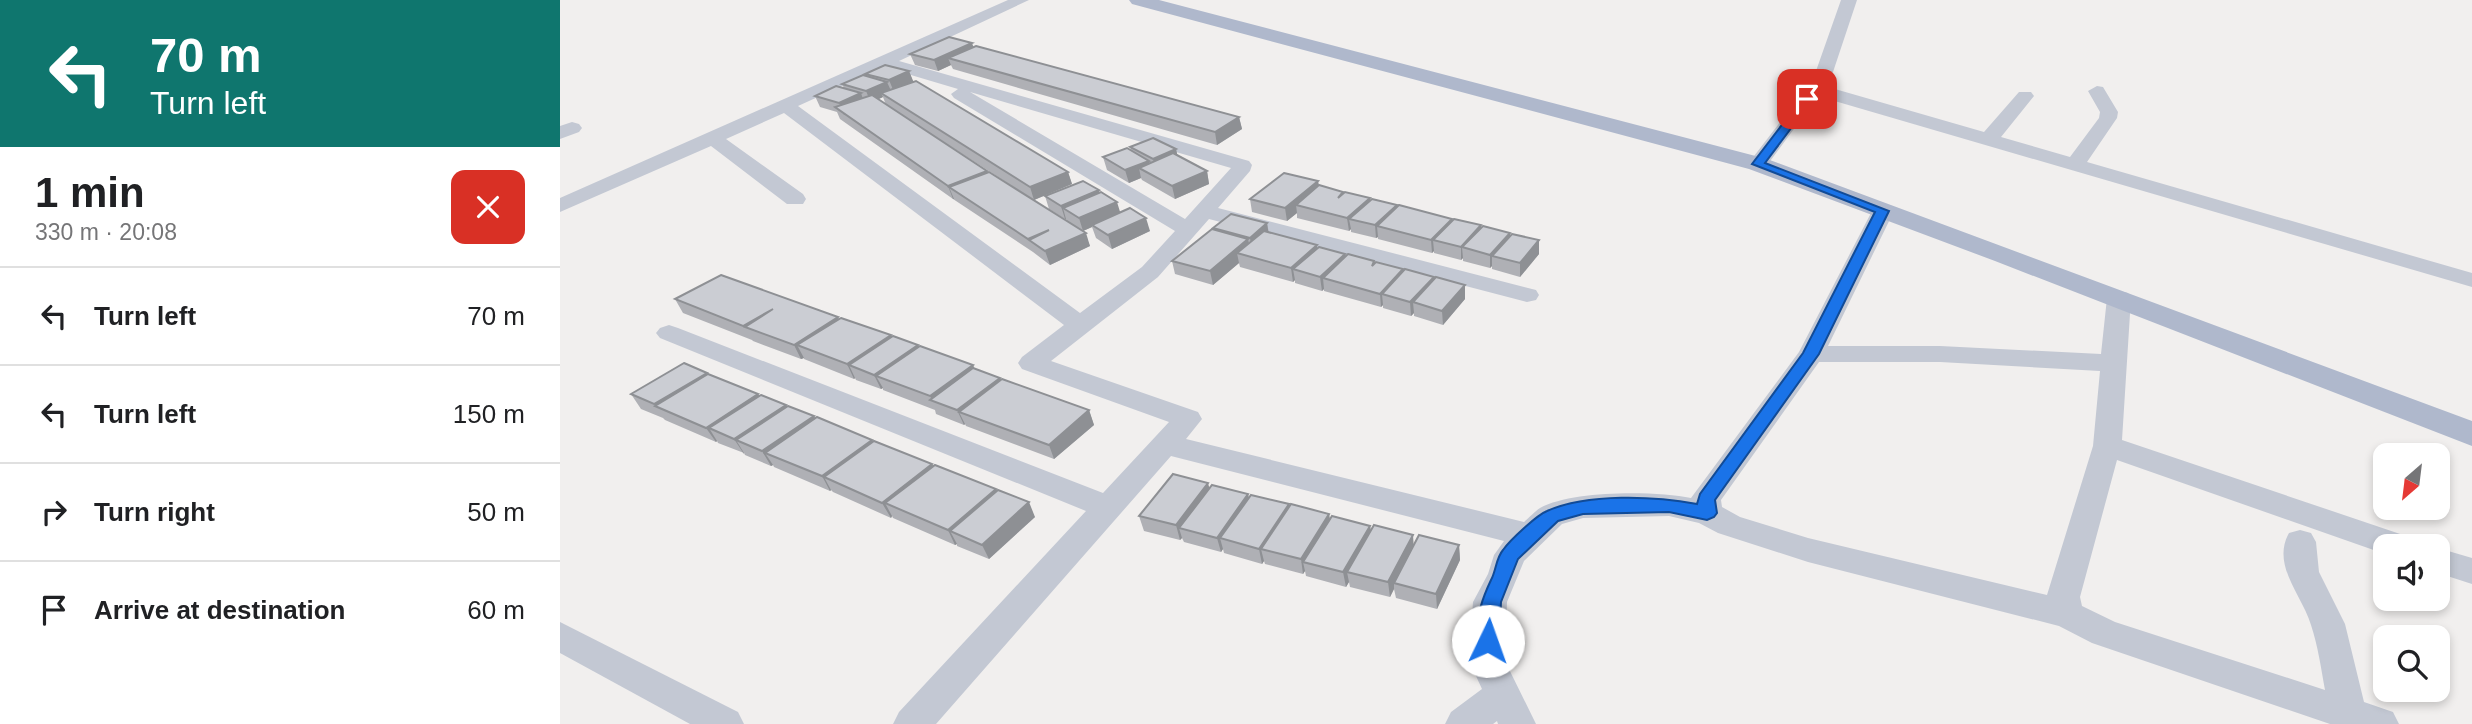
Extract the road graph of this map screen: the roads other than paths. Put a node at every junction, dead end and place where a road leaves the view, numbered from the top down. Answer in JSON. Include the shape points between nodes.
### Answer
{"nodes":[{"id":1,"x":1021,"y":0,"type":"edge"},
{"id":2,"x":1138,"y":0,"type":"edge"},
{"id":3,"x":1849,"y":0,"type":"edge"},
{"id":4,"x":884,"y":62,"type":"junction"},
{"id":5,"x":929,"y":75,"type":"junction"},
{"id":6,"x":1818,"y":90,"type":"junction"},
{"id":7,"x":2097,"y":91,"type":"dead end"},
{"id":8,"x":2025,"y":96,"type":"dead end"},
{"id":9,"x":786,"y":106,"type":"junction"},
{"id":10,"x":713,"y":138,"type":"junction"},
{"id":11,"x":1149,"y":138,"type":"junction"},
{"id":12,"x":1988,"y":140,"type":"junction"},
{"id":13,"x":1758,"y":164,"type":"junction"},
{"id":14,"x":2074,"y":165,"type":"junction"},
{"id":15,"x":1083,"y":167,"type":"junction"},
{"id":16,"x":795,"y":199,"type":"dead end"},
{"id":17,"x":560,"y":206,"type":"edge"},
{"id":18,"x":1883,"y":211,"type":"junction"},
{"id":19,"x":1195,"y":220,"type":"junction"},
{"id":20,"x":2472,"y":279,"type":"edge"},
{"id":21,"x":1527,"y":295,"type":"dead end"},
{"id":22,"x":2119,"y":298,"type":"junction"},
{"id":23,"x":1080,"y":326,"type":"junction"},
{"id":24,"x":669,"y":333,"type":"dead end"},
{"id":25,"x":1811,"y":354,"type":"junction"},
{"id":26,"x":2113,"y":363,"type":"junction"},
{"id":27,"x":2472,"y":434,"type":"edge"},
{"id":28,"x":1164,"y":444,"type":"junction"},
{"id":29,"x":2107,"y":446,"type":"junction"},
{"id":30,"x":1108,"y":507,"type":"junction"},
{"id":31,"x":1707,"y":513,"type":"junction"},
{"id":32,"x":1531,"y":536,"type":"junction"},
{"id":33,"x":2373,"y":537,"type":"edge"},
{"id":34,"x":2300,"y":542,"type":"dead end"},
{"id":35,"x":2450,"y":564,"type":"edge"},
{"id":36,"x":2472,"y":571,"type":"edge"},
{"id":37,"x":2067,"y":614,"type":"junction"},
{"id":38,"x":560,"y":636,"type":"edge"},
{"id":39,"x":1510,"y":709,"type":"edge"},
{"id":40,"x":2364,"y":719,"type":"edge"},
{"id":41,"x":725,"y":724,"type":"edge"},
{"id":42,"x":912,"y":724,"type":"edge"},
{"id":43,"x":1464,"y":724,"type":"edge"}],
"edges":[{"from":1,"to":4,"type":"street"},
{"from":2,"to":13,"type":"main road"},
{"from":3,"to":6,"type":"street"},
{"from":4,"to":5,"type":"street"},
{"from":4,"to":9,"type":"street"},
{"from":5,"to":11,"type":"street"},
{"from":5,"to":15,"type":"street"},
{"from":6,"to":12,"type":"street"},
{"from":6,"to":13,"type":"street"},
{"from":7,"to":14,"type":"street","via":[[2108,118]]},
{"from":8,"to":12,"type":"street"},
{"from":9,"to":10,"type":"street"},
{"from":9,"to":23,"type":"street"},
{"from":10,"to":16,"type":"street"},
{"from":10,"to":17,"type":"street"},
{"from":11,"to":15,"type":"street"},
{"from":11,"to":19,"type":"street","via":[[1242,165]]},
{"from":12,"to":14,"type":"street"},
{"from":13,"to":18,"type":"main road"},
{"from":14,"to":20,"type":"street"},
{"from":15,"to":19,"type":"street"},
{"from":18,"to":22,"type":"main road"},
{"from":18,"to":25,"type":"street"},
{"from":19,"to":21,"type":"street"},
{"from":19,"to":23,"type":"street","via":[[1150,272]]},
{"from":22,"to":26,"type":"street"},
{"from":22,"to":27,"type":"main road"},
{"from":23,"to":28,"type":"street","via":[[1031,363],[1188,419]]},
{"from":24,"to":30,"type":"street"},
{"from":25,"to":26,"type":"street","via":[[1940,354]]},
{"from":25,"to":31,"type":"street","via":[[1706,499]]},
{"from":26,"to":29,"type":"street"},
{"from":28,"to":30,"type":"street"},
{"from":28,"to":32,"type":"street"},
{"from":29,"to":33,"type":"street"},
{"from":29,"to":37,"type":"street","via":[[2063,597]]},
{"from":30,"to":42,"type":"street"},
{"from":31,"to":32,"type":"street","via":[[1669,505],[1583,507],[1551,516]]},
{"from":31,"to":37,"type":"street","via":[[1729,525],[1808,550]]},
{"from":32,"to":39,"type":"street","via":[[1510,555],[1490,602],[1487,661]]},
{"from":34,"to":40,"type":"street","via":[[2302,574],[2324,612]]},
{"from":35,"to":36,"type":"street"},
{"from":37,"to":40,"type":"street","via":[[2104,633]]},
{"from":38,"to":41,"type":"street"},
{"from":39,"to":43,"type":"street"}]}
